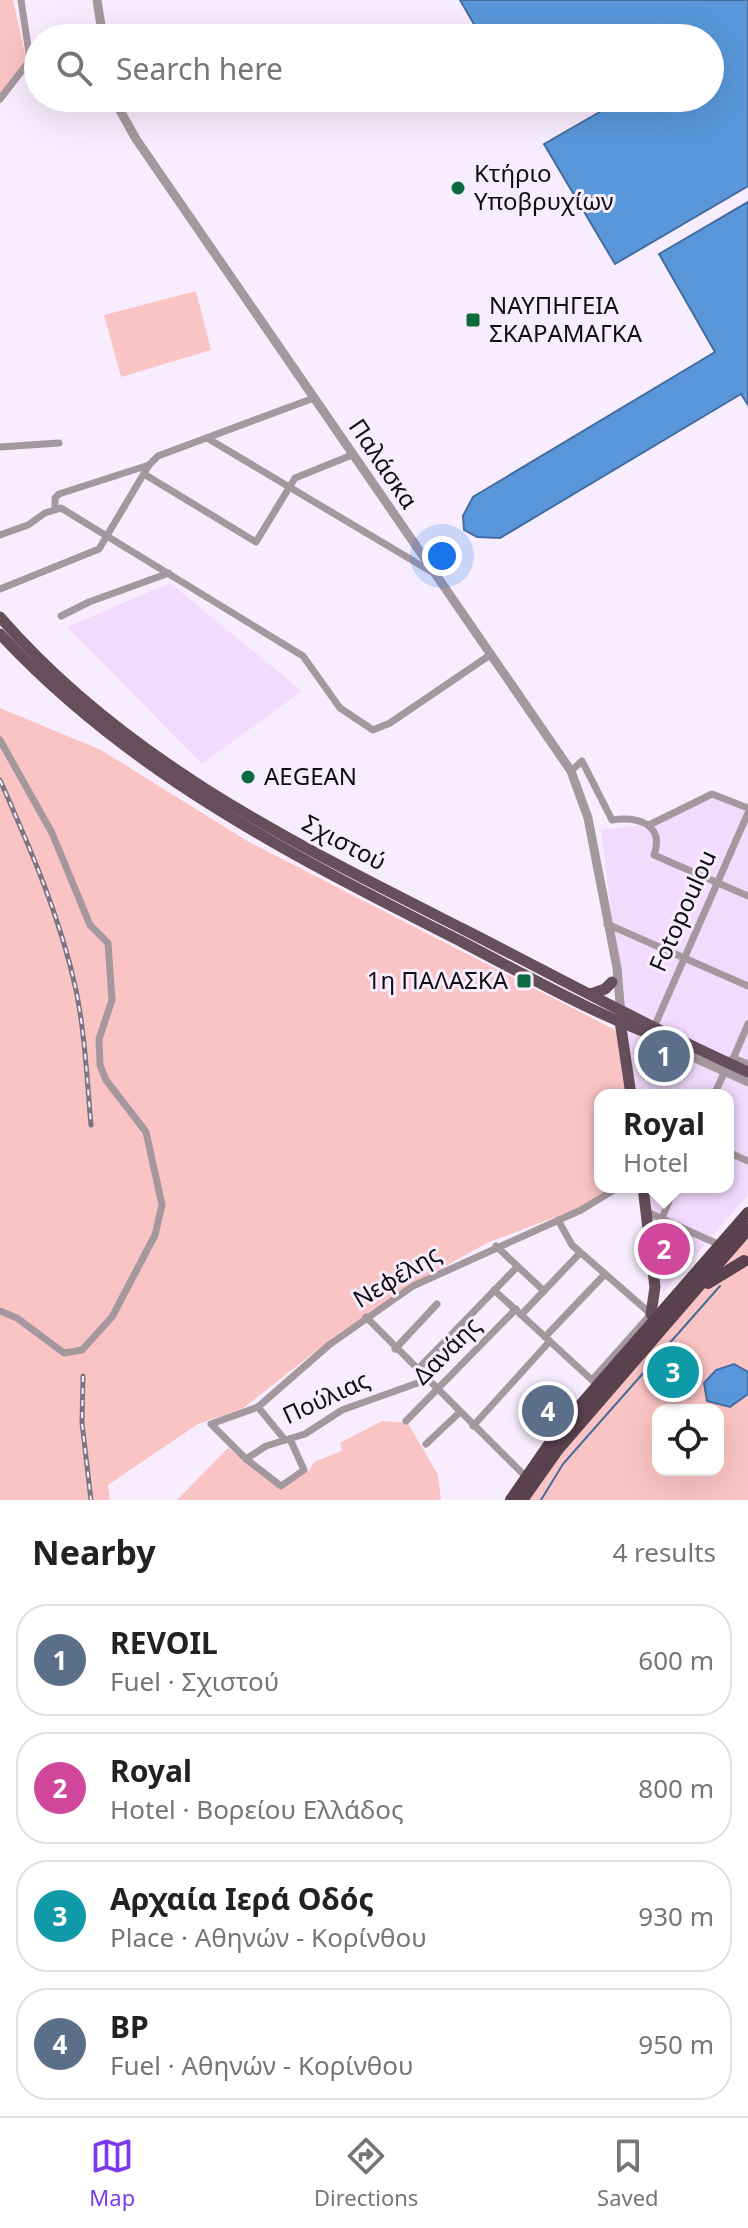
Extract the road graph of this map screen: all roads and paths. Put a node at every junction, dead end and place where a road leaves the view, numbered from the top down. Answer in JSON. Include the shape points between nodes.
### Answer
{"nodes":[{"id":1,"x":21,"y":0,"type":"edge"},
{"id":2,"x":97,"y":0,"type":"edge"},
{"id":3,"x":25,"y":24,"type":"edge"},
{"id":4,"x":101,"y":24,"type":"edge"},
{"id":5,"x":24,"y":68,"type":"edge"},
{"id":6,"x":0,"y":99,"type":"edge"},
{"id":7,"x":121,"y":112,"type":"edge"},
{"id":8,"x":314,"y":398,"type":"junction"},
{"id":9,"x":207,"y":438,"type":"junction"},
{"id":10,"x":59,"y":443,"type":"dead end"},
{"id":11,"x":0,"y":447,"type":"edge"},
{"id":12,"x":352,"y":455,"type":"junction"},
{"id":13,"x":149,"y":465,"type":"junction"},
{"id":14,"x":144,"y":474,"type":"junction"},
{"id":15,"x":288,"y":487,"type":"junction"},
{"id":16,"x":55,"y":508,"type":"junction"},
{"id":17,"x":0,"y":535,"type":"edge"},
{"id":18,"x":108,"y":538,"type":"junction"},
{"id":19,"x":432,"y":572,"type":"junction"},
{"id":20,"x":169,"y":573,"type":"junction"},
{"id":21,"x":0,"y":589,"type":"edge"},
{"id":22,"x":61,"y":616,"type":"dead end"},
{"id":23,"x":0,"y":617,"type":"edge"},
{"id":24,"x":0,"y":634,"type":"edge"},
{"id":25,"x":490,"y":655,"type":"junction"},
{"id":26,"x":0,"y":740,"type":"edge"},
{"id":27,"x":571,"y":771,"type":"junction"},
{"id":28,"x":748,"y":811,"type":"edge"},
{"id":29,"x":649,"y":825,"type":"junction"},
{"id":30,"x":717,"y":883,"type":"junction"},
{"id":31,"x":748,"y":896,"type":"edge"},
{"id":32,"x":607,"y":924,"type":"junction"},
{"id":33,"x":612,"y":957,"type":"junction"},
{"id":34,"x":685,"y":958,"type":"junction"},
{"id":35,"x":612,"y":982,"type":"junction"},
{"id":36,"x":748,"y":986,"type":"edge"},
{"id":37,"x":591,"y":994,"type":"junction"},
{"id":38,"x":620,"y":1012,"type":"junction"},
{"id":39,"x":748,"y":1024,"type":"edge"},
{"id":40,"x":643,"y":1031,"type":"junction"},
{"id":41,"x":661,"y":1031,"type":"junction"},
{"id":42,"x":624,"y":1049,"type":"junction"},
{"id":43,"x":686,"y":1054,"type":"joint"},
{"id":44,"x":733,"y":1059,"type":"junction"},
{"id":45,"x":748,"y":1065,"type":"edge"},
{"id":46,"x":725,"y":1071,"type":"junction"},
{"id":47,"x":748,"y":1072,"type":"edge"},
{"id":48,"x":748,"y":1082,"type":"edge"},
{"id":49,"x":630,"y":1089,"type":"edge"},
{"id":50,"x":717,"y":1089,"type":"edge"},
{"id":51,"x":609,"y":1193,"type":"edge"},
{"id":52,"x":644,"y":1193,"type":"edge"},
{"id":53,"x":672,"y":1193,"type":"edge"},
{"id":54,"x":647,"y":1212,"type":"junction"},
{"id":55,"x":748,"y":1213,"type":"edge"},
{"id":56,"x":661,"y":1219,"type":"junction"},
{"id":57,"x":558,"y":1220,"type":"junction"},
{"id":58,"x":748,"y":1229,"type":"edge"},
{"id":59,"x":720,"y":1245,"type":"junction"},
{"id":60,"x":496,"y":1246,"type":"junction"},
{"id":61,"x":651,"y":1246,"type":"junction"},
{"id":62,"x":580,"y":1253,"type":"junction"},
{"id":63,"x":747,"y":1261,"type":"edge"},
{"id":64,"x":517,"y":1267,"type":"junction"},
{"id":65,"x":605,"y":1274,"type":"junction"},
{"id":66,"x":494,"y":1290,"type":"junction"},
{"id":67,"x":544,"y":1291,"type":"junction"},
{"id":68,"x":695,"y":1291,"type":"junction"},
{"id":69,"x":437,"y":1304,"type":"dead end"},
{"id":70,"x":0,"y":1311,"type":"edge"},
{"id":71,"x":519,"y":1312,"type":"junction"},
{"id":72,"x":651,"y":1314,"type":"junction"},
{"id":73,"x":366,"y":1317,"type":"junction"},
{"id":74,"x":548,"y":1339,"type":"junction"},
{"id":75,"x":395,"y":1349,"type":"junction"},
{"id":76,"x":621,"y":1358,"type":"junction"},
{"id":77,"x":417,"y":1370,"type":"junction"},
{"id":78,"x":426,"y":1380,"type":"junction"},
{"id":79,"x":595,"y":1382,"type":"junction"},
{"id":80,"x":437,"y":1390,"type":"junction"},
{"id":81,"x":258,"y":1407,"type":"junction"},
{"id":82,"x":460,"y":1412,"type":"junction"},
{"id":83,"x":406,"y":1421,"type":"dead end"},
{"id":84,"x":473,"y":1426,"type":"junction"},
{"id":85,"x":288,"y":1440,"type":"junction"},
{"id":86,"x":426,"y":1444,"type":"dead end"},
{"id":87,"x":246,"y":1459,"type":"junction"},
{"id":88,"x":525,"y":1476,"type":"junction"},
{"id":89,"x":511,"y":1500,"type":"edge"},
{"id":90,"x":522,"y":1500,"type":"edge"}],
"edges":[{"from":1,"to":3,"type":"street"},
{"from":2,"to":4,"type":"street"},
{"from":5,"to":6,"type":"street"},
{"from":7,"to":8,"type":"street","name":"Παλάσκα"},
{"from":8,"to":9,"type":"street"},
{"from":8,"to":12,"type":"street","name":"Παλάσκα"},
{"from":9,"to":13,"type":"street","via":[[158,456]]},
{"from":9,"to":15,"type":"street"},
{"from":10,"to":11,"type":"street"},
{"from":12,"to":15,"type":"street","via":[[295,478]]},
{"from":12,"to":19,"type":"street","name":"Παλάσκα"},
{"from":13,"to":14,"type":"street"},
{"from":13,"to":16,"type":"street","via":[[59,494]]},
{"from":14,"to":15,"type":"street","via":[[256,542]]},
{"from":14,"to":18,"type":"street"},
{"from":15,"to":19,"type":"street"},
{"from":16,"to":17,"type":"street"},
{"from":16,"to":18,"type":"street"},
{"from":18,"to":20,"type":"street"},
{"from":18,"to":21,"type":"street","via":[[99,549]]},
{"from":19,"to":25,"type":"street","name":"Παλάσκα"},
{"from":20,"to":22,"type":"street"},
{"from":20,"to":25,"type":"street","via":[[303,656],[340,708],[373,730]]},
{"from":23,"to":37,"type":"main road","name":"Σχιστού","via":[[115,728],[201,787],[377,886]]},
{"from":24,"to":38,"type":"main road","name":"Σχιστού","via":[[131,754],[217,811],[371,897]]},
{"from":25,"to":27,"type":"street","name":"Παλάσκα"},
{"from":26,"to":70,"type":"street","via":[[52,833],[90,925],[108,943],[112,1000],[99,1039],[100,1065],[146,1132],[162,1205],[160,1224],[122,1302],[82,1350],[64,1353]]},
{"from":27,"to":29,"type":"street","via":[[582,761],[612,820],[635,818]]},
{"from":27,"to":32,"type":"street","name":"Παλάσκα","via":[[586,807]]},
{"from":28,"to":29,"type":"street","via":[[712,794]]},
{"from":28,"to":30,"type":"street","name":"Fotopoulou"},
{"from":29,"to":30,"type":"street","via":[[656,839],[654,855]]},
{"from":30,"to":31,"type":"street"},
{"from":30,"to":34,"type":"street","name":"Fotopoulou"},
{"from":32,"to":33,"type":"street","name":"Παλάσκα"},
{"from":32,"to":34,"type":"street"},
{"from":33,"to":35,"type":"street","name":"Παλάσκα"},
{"from":33,"to":38,"type":"street","name":"Παλάσκα"},
{"from":34,"to":36,"type":"street"},
{"from":34,"to":41,"type":"street","name":"Fotopoulou"},
{"from":35,"to":37,"type":"main road"},
{"from":35,"to":38,"type":"street","name":"Παλάσκα"},
{"from":37,"to":38,"type":"main road","name":"Σχιστού"},
{"from":38,"to":40,"type":"main road","name":"Σχιστού"},
{"from":38,"to":41,"type":"main road","name":"Σχιστού"},
{"from":38,"to":42,"type":"main road"},
{"from":39,"to":44,"type":"street"},
{"from":40,"to":41,"type":"main road","name":"Σχιστού"},
{"from":40,"to":42,"type":"main road"},
{"from":41,"to":43,"type":"main road"},
{"from":41,"to":44,"type":"main road"},
{"from":41,"to":47,"type":"main road","name":"Σχιστού"},
{"from":42,"to":49,"type":"main road"},
{"from":43,"to":46,"type":"street"},
{"from":44,"to":45,"type":"street"},
{"from":46,"to":48,"type":"street"},
{"from":46,"to":50,"type":"street"},
{"from":51,"to":57,"type":"street","name":"Νεφέλης"},
{"from":52,"to":54,"type":"main road"},
{"from":53,"to":56,"type":"street"},
{"from":54,"to":56,"type":"street"},
{"from":54,"to":61,"type":"main road"},
{"from":55,"to":59,"type":"highway"},
{"from":56,"to":59,"type":"street"},
{"from":56,"to":61,"type":"street"},
{"from":57,"to":60,"type":"street","name":"Νεφέλης"},
{"from":57,"to":62,"type":"street"},
{"from":58,"to":68,"type":"highway"},
{"from":59,"to":76,"type":"highway"},
{"from":60,"to":64,"type":"street"},
{"from":60,"to":73,"type":"street","name":"Νεφέλης","via":[[431,1276]]},
{"from":61,"to":72,"type":"main road"},
{"from":62,"to":65,"type":"street"},
{"from":62,"to":67,"type":"street","name":"Δανάης"},
{"from":63,"to":68,"type":"highway"},
{"from":64,"to":66,"type":"street"},
{"from":64,"to":67,"type":"street"},
{"from":65,"to":72,"type":"street"},
{"from":65,"to":74,"type":"street"},
{"from":66,"to":71,"type":"street"},
{"from":66,"to":77,"type":"street"},
{"from":67,"to":71,"type":"street","name":"Δανάης"},
{"from":68,"to":90,"type":"highway","via":[[558,1449]]},
{"from":69,"to":75,"type":"street"},
{"from":71,"to":74,"type":"street"},
{"from":71,"to":80,"type":"street","name":"Δανάης"},
{"from":72,"to":76,"type":"highway"},
{"from":72,"to":79,"type":"street"},
{"from":73,"to":75,"type":"street"},
{"from":73,"to":81,"type":"street","name":"Νεφέλης"},
{"from":74,"to":79,"type":"street"},
{"from":74,"to":84,"type":"street"},
{"from":75,"to":77,"type":"street"},
{"from":76,"to":79,"type":"highway"},
{"from":77,"to":78,"type":"street"},
{"from":78,"to":80,"type":"street"},
{"from":78,"to":85,"type":"street","name":"Πούλιας","via":[[342,1410]]},
{"from":79,"to":88,"type":"highway"},
{"from":80,"to":82,"type":"street"},
{"from":80,"to":83,"type":"street","name":"Δανάης"},
{"from":81,"to":85,"type":"street"},
{"from":81,"to":87,"type":"street","name":"Νεφέλης","via":[[211,1424]]},
{"from":82,"to":84,"type":"street"},
{"from":82,"to":86,"type":"street"},
{"from":84,"to":88,"type":"street"},
{"from":85,"to":87,"type":"street","name":"Πούλιας"},
{"from":85,"to":87,"type":"street","via":[[304,1470],[283,1486]]},
{"from":88,"to":89,"type":"highway"}]}
